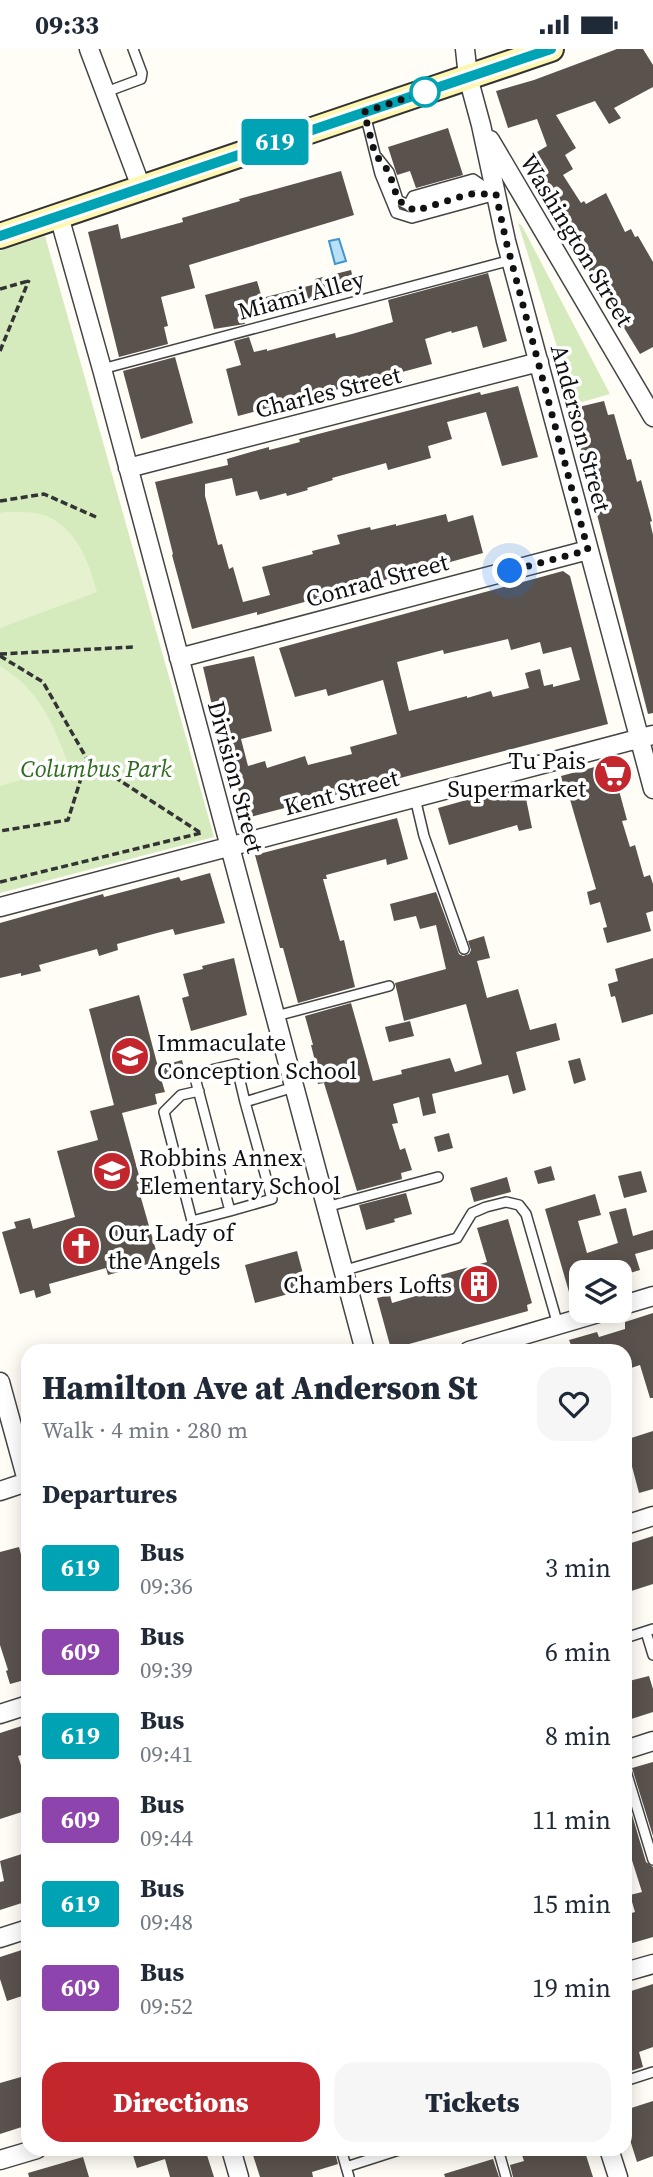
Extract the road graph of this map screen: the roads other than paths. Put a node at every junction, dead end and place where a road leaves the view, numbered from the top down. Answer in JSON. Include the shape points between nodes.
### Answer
{"nodes":[{"id":1,"x":89,"y":49,"type":"edge"},
{"id":2,"x":133,"y":49,"type":"edge"},
{"id":3,"x":465,"y":49,"type":"edge"},
{"id":4,"x":551,"y":49,"type":"edge"},
{"id":5,"x":468,"y":77,"type":"junction"},
{"id":6,"x":106,"y":92,"type":"junction"},
{"id":7,"x":364,"y":112,"type":"junction"},
{"id":8,"x":481,"y":125,"type":"junction"},
{"id":9,"x":375,"y":154,"type":"junction"},
{"id":10,"x":141,"y":187,"type":"junction"},
{"id":11,"x":496,"y":194,"type":"junction"},
{"id":12,"x":59,"y":216,"type":"junction"},
{"id":13,"x":0,"y":236,"type":"edge"},
{"id":14,"x":511,"y":260,"type":"junction"},
{"id":15,"x":539,"y":362,"type":"junction"},
{"id":16,"x":102,"y":369,"type":"junction"},
{"id":17,"x":653,"y":417,"type":"edge"},
{"id":18,"x":128,"y":468,"type":"junction"},
{"id":19,"x":588,"y":550,"type":"junction"},
{"id":20,"x":178,"y":658,"type":"junction"},
{"id":21,"x":646,"y":737,"type":"edge"},
{"id":22,"x":653,"y":789,"type":"edge"},
{"id":23,"x":415,"y":798,"type":"junction"},
{"id":24,"x":230,"y":847,"type":"junction"},
{"id":25,"x":0,"y":907,"type":"edge"},
{"id":26,"x":464,"y":949,"type":"dead end"},
{"id":27,"x":389,"y":986,"type":"dead end"},
{"id":28,"x":276,"y":1016,"type":"junction"},
{"id":29,"x":294,"y":1087,"type":"junction"},
{"id":30,"x":199,"y":1091,"type":"junction"},
{"id":31,"x":245,"y":1101,"type":"junction"},
{"id":32,"x":438,"y":1177,"type":"dead end"},
{"id":33,"x":326,"y":1207,"type":"junction"},
{"id":34,"x":230,"y":1211,"type":"junction"},
{"id":35,"x":342,"y":1271,"type":"junction"},
{"id":36,"x":653,"y":1296,"type":"edge"},
{"id":37,"x":632,"y":1302,"type":"edge"},
{"id":38,"x":569,"y":1322,"type":"edge"},
{"id":39,"x":558,"y":1325,"type":"junction"},
{"id":40,"x":363,"y":1344,"type":"edge"},
{"id":41,"x":492,"y":1344,"type":"edge"},
{"id":42,"x":0,"y":1382,"type":"edge"},
{"id":43,"x":3,"y":1406,"type":"edge"},
{"id":44,"x":21,"y":1461,"type":"edge"},
{"id":45,"x":21,"y":1485,"type":"edge"},
{"id":46,"x":0,"y":1491,"type":"edge"},
{"id":47,"x":653,"y":1516,"type":"edge"},
{"id":48,"x":632,"y":1523,"type":"edge"},
{"id":49,"x":650,"y":1630,"type":"edge"},
{"id":50,"x":632,"y":1636,"type":"edge"},
{"id":51,"x":653,"y":1655,"type":"edge"},
{"id":52,"x":21,"y":1707,"type":"edge"},
{"id":53,"x":0,"y":1714,"type":"edge"},
{"id":54,"x":653,"y":1741,"type":"edge"},
{"id":55,"x":632,"y":1748,"type":"edge"},
{"id":56,"x":632,"y":1791,"type":"edge"},
{"id":57,"x":653,"y":1860,"type":"edge"},
{"id":58,"x":21,"y":1931,"type":"edge"},
{"id":59,"x":0,"y":1938,"type":"edge"},
{"id":60,"x":653,"y":1964,"type":"edge"},
{"id":61,"x":632,"y":1970,"type":"edge"},
{"id":62,"x":653,"y":2072,"type":"edge"},
{"id":63,"x":632,"y":2079,"type":"edge"},
{"id":64,"x":21,"y":2154,"type":"edge"},
{"id":65,"x":233,"y":2156,"type":"edge"},
{"id":66,"x":386,"y":2156,"type":"edge"},
{"id":67,"x":500,"y":2156,"type":"edge"},
{"id":68,"x":611,"y":2156,"type":"edge"},
{"id":69,"x":0,"y":2160,"type":"edge"},
{"id":70,"x":348,"y":2172,"type":"edge"},
{"id":71,"x":239,"y":2177,"type":"edge"},
{"id":72,"x":506,"y":2177,"type":"edge"},
{"id":73,"x":618,"y":2177,"type":"edge"}],
"edges":[{"from":1,"to":6,"type":"street"},
{"from":2,"to":6,"type":"lane","via":[[141,79]]},
{"from":3,"to":5,"type":"street","name":"Anderson Street"},
{"from":4,"to":5,"type":"main road"},
{"from":5,"to":7,"type":"main road"},
{"from":5,"to":8,"type":"street","name":"Anderson Street"},
{"from":6,"to":10,"type":"street"},
{"from":7,"to":9,"type":"lane"},
{"from":7,"to":10,"type":"main road"},
{"from":8,"to":11,"type":"street","name":"Anderson Street"},
{"from":8,"to":17,"type":"street","name":"Washington Street"},
{"from":9,"to":11,"type":"lane","via":[[389,172],[398,200],[408,205],[475,185]]},
{"from":9,"to":11,"type":"lane","via":[[396,213],[412,218]]},
{"from":10,"to":12,"type":"main road"},
{"from":11,"to":14,"type":"street","name":"Anderson Street"},
{"from":12,"to":13,"type":"main road"},
{"from":12,"to":16,"type":"street","name":"Division Street"},
{"from":14,"to":15,"type":"street","name":"Anderson Street"},
{"from":14,"to":16,"type":"lane","name":"Miami Alley"},
{"from":15,"to":18,"type":"street","name":"Charles Street"},
{"from":15,"to":19,"type":"street","name":"Anderson Street"},
{"from":16,"to":18,"type":"street","name":"Division Street"},
{"from":18,"to":20,"type":"street","name":"Division Street"},
{"from":19,"to":20,"type":"street","name":"Conrad Street"},
{"from":19,"to":21,"type":"street","name":"Anderson Street"},
{"from":20,"to":24,"type":"street","name":"Division Street"},
{"from":21,"to":22,"type":"street","name":"Anderson Street"},
{"from":21,"to":23,"type":"street","name":"Kent Street"},
{"from":23,"to":24,"type":"street","name":"Kent Street"},
{"from":23,"to":26,"type":"lane"},
{"from":24,"to":25,"type":"street","name":"Kent Street"},
{"from":24,"to":28,"type":"street","name":"Division Street"},
{"from":27,"to":28,"type":"lane"},
{"from":28,"to":29,"type":"street","name":"Division Street"},
{"from":29,"to":31,"type":"lane"},
{"from":29,"to":33,"type":"street","name":"Division Street"},
{"from":30,"to":31,"type":"lane","via":[[194,1074],[236,1064]]},
{"from":30,"to":34,"type":"lane"},
{"from":30,"to":34,"type":"lane","via":[[181,1095],[164,1112],[192,1221]]},
{"from":31,"to":34,"type":"lane","via":[[272,1199]]},
{"from":32,"to":33,"type":"lane"},
{"from":33,"to":35,"type":"street","name":"Division Street"},
{"from":35,"to":39,"type":"lane","via":[[457,1238],[472,1213],[486,1207],[506,1202],[519,1205],[526,1214]]},
{"from":35,"to":40,"type":"street","name":"Division Street"},
{"from":36,"to":37,"type":"street"},
{"from":38,"to":39,"type":"street"},
{"from":39,"to":41,"type":"street"},
{"from":42,"to":43,"type":"street"},
{"from":43,"to":44,"type":"street"},
{"from":45,"to":46,"type":"street"},
{"from":47,"to":48,"type":"street"},
{"from":49,"to":50,"type":"lane"},
{"from":49,"to":51,"type":"lane"},
{"from":52,"to":53,"type":"street"},
{"from":54,"to":55,"type":"street"},
{"from":56,"to":57,"type":"lane"},
{"from":58,"to":59,"type":"street"},
{"from":60,"to":61,"type":"street"},
{"from":62,"to":63,"type":"lane"},
{"from":64,"to":69,"type":"street"},
{"from":65,"to":71,"type":"street"},
{"from":66,"to":70,"type":"lane"},
{"from":67,"to":72,"type":"lane"},
{"from":68,"to":73,"type":"street"}]}
